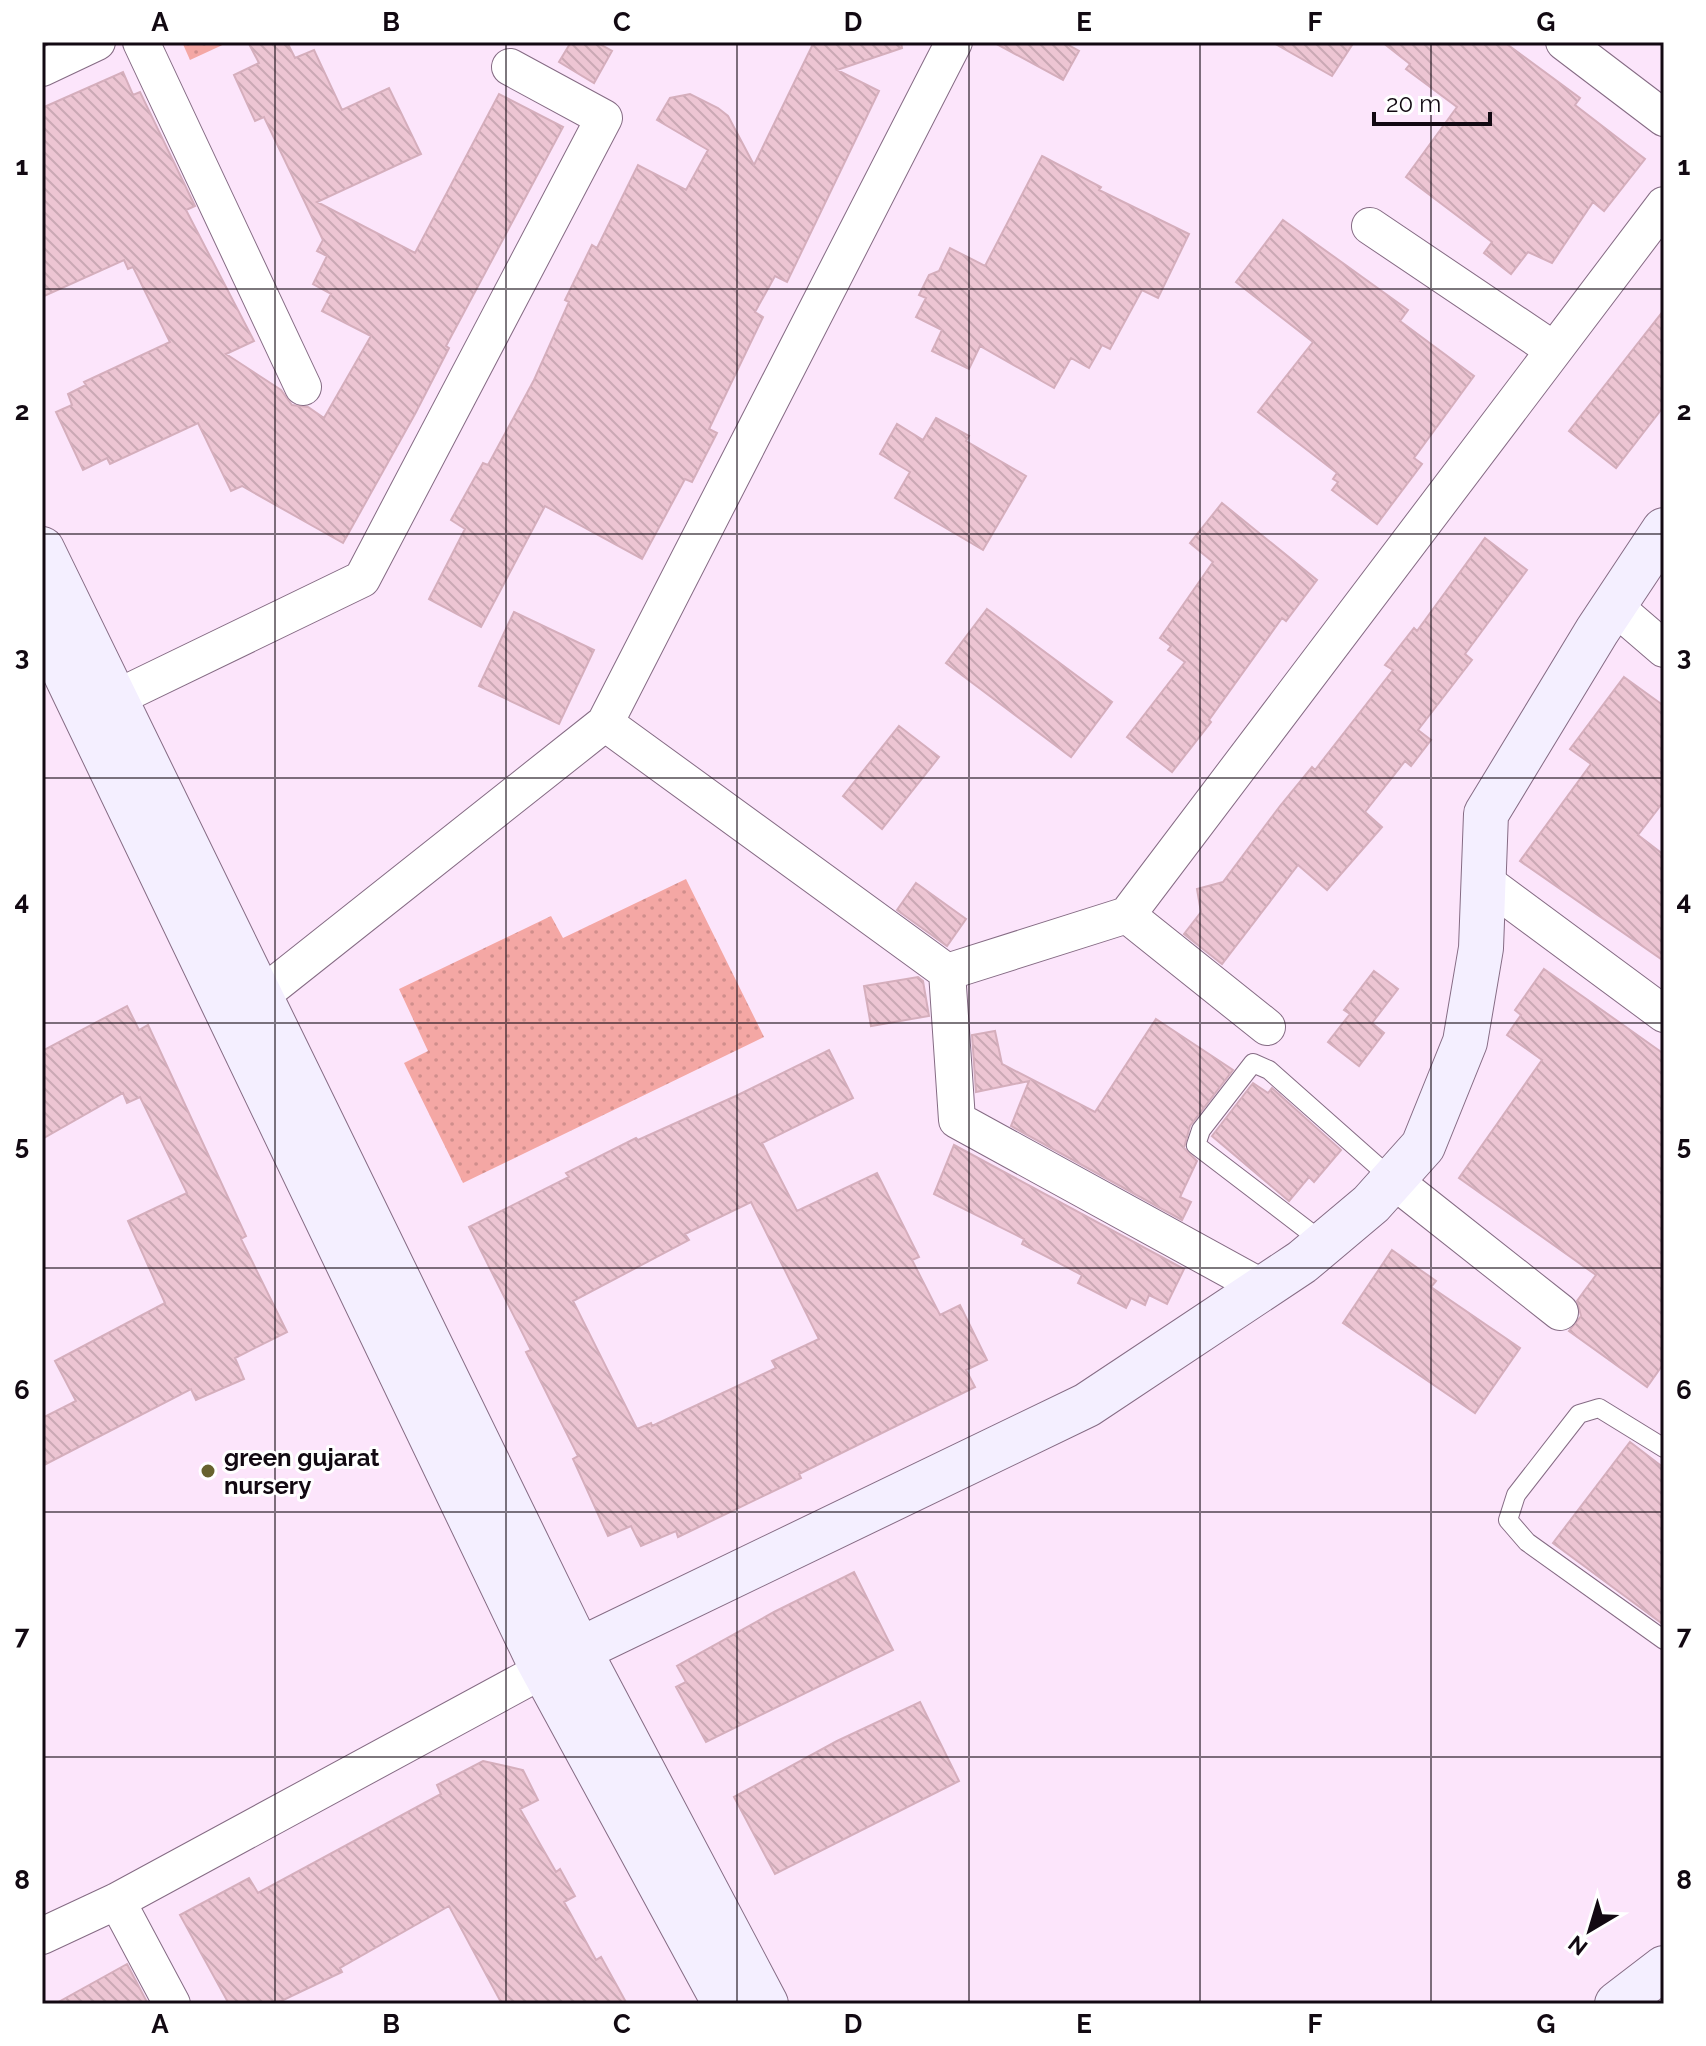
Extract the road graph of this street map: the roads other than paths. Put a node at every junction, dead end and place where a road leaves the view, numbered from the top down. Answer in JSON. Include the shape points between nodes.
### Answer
{"nodes":[{"id":1,"x":97,"y":42,"type":"edge"},
{"id":2,"x":141,"y":42,"type":"edge"},
{"id":3,"x":954,"y":42,"type":"edge"},
{"id":4,"x":1564,"y":42,"type":"edge"},
{"id":5,"x":510,"y":67,"type":"dead end"},
{"id":6,"x":42,"y":68,"type":"edge"},
{"id":7,"x":1664,"y":118,"type":"edge"},
{"id":8,"x":1664,"y":205,"type":"edge"},
{"id":9,"x":1370,"y":226,"type":"dead end"},
{"id":10,"x":1554,"y":350,"type":"junction"},
{"id":11,"x":303,"y":387,"type":"dead end"},
{"id":12,"x":1664,"y":530,"type":"edge"},
{"id":13,"x":42,"y":549,"type":"edge"},
{"id":14,"x":1614,"y":606,"type":"junction"},
{"id":15,"x":42,"y":625,"type":"edge"},
{"id":16,"x":1664,"y":649,"type":"edge"},
{"id":17,"x":114,"y":699,"type":"junction"},
{"id":18,"x":605,"y":723,"type":"junction"},
{"id":19,"x":1483,"y":880,"type":"junction"},
{"id":20,"x":1127,"y":915,"type":"junction"},
{"id":21,"x":947,"y":972,"type":"junction"},
{"id":22,"x":258,"y":998,"type":"junction"},
{"id":23,"x":1664,"y":1014,"type":"edge"},
{"id":24,"x":1267,"y":1027,"type":"dead end"},
{"id":25,"x":1393,"y":1180,"type":"junction"},
{"id":26,"x":1324,"y":1243,"type":"junction"},
{"id":27,"x":1263,"y":1288,"type":"junction"},
{"id":28,"x":1560,"y":1312,"type":"dead end"},
{"id":29,"x":1664,"y":1448,"type":"edge"},
{"id":30,"x":1664,"y":1640,"type":"edge"},
{"id":31,"x":562,"y":1661,"type":"junction"},
{"id":32,"x":117,"y":1901,"type":"junction"},
{"id":33,"x":42,"y":1936,"type":"edge"},
{"id":34,"x":1664,"y":1968,"type":"edge"},
{"id":35,"x":172,"y":2004,"type":"edge"},
{"id":36,"x":725,"y":2004,"type":"edge"},
{"id":37,"x":766,"y":2004,"type":"edge"},
{"id":38,"x":1617,"y":2004,"type":"edge"}],
"edges":[{"from":1,"to":6,"type":"street"},
{"from":2,"to":11,"type":"street"},
{"from":3,"to":18,"type":"street"},
{"from":4,"to":7,"type":"street"},
{"from":5,"to":17,"type":"street","via":[[604,118],[362,579]]},
{"from":8,"to":10,"type":"street"},
{"from":9,"to":10,"type":"street"},
{"from":10,"to":20,"type":"street"},
{"from":12,"to":14,"type":"street"},
{"from":13,"to":17,"type":"street"},
{"from":14,"to":16,"type":"street"},
{"from":14,"to":19,"type":"street","via":[[1486,814]]},
{"from":15,"to":31,"type":"street"},
{"from":17,"to":22,"type":"street"},
{"from":18,"to":21,"type":"street"},
{"from":18,"to":22,"type":"street"},
{"from":19,"to":23,"type":"street"},
{"from":19,"to":25,"type":"street","via":[[1481,948],[1465,1042],[1423,1146]]},
{"from":20,"to":21,"type":"street"},
{"from":20,"to":24,"type":"street"},
{"from":21,"to":27,"type":"street","via":[[957,1120]]},
{"from":22,"to":31,"type":"street"},
{"from":25,"to":26,"type":"street"},
{"from":25,"to":26,"type":"lane","via":[[1269,1070],[1253,1063],[1196,1145]]},
{"from":25,"to":28,"type":"street"},
{"from":26,"to":27,"type":"street"},
{"from":27,"to":31,"type":"street","via":[[1087,1405]]},
{"from":29,"to":30,"type":"lane","via":[[1599,1408],[1579,1414],[1516,1495],[1508,1520],[1527,1542]]},
{"from":31,"to":32,"type":"street"},
{"from":31,"to":36,"type":"street"},
{"from":31,"to":37,"type":"street"},
{"from":32,"to":33,"type":"street"},
{"from":32,"to":35,"type":"street"},
{"from":34,"to":38,"type":"street"}]}
